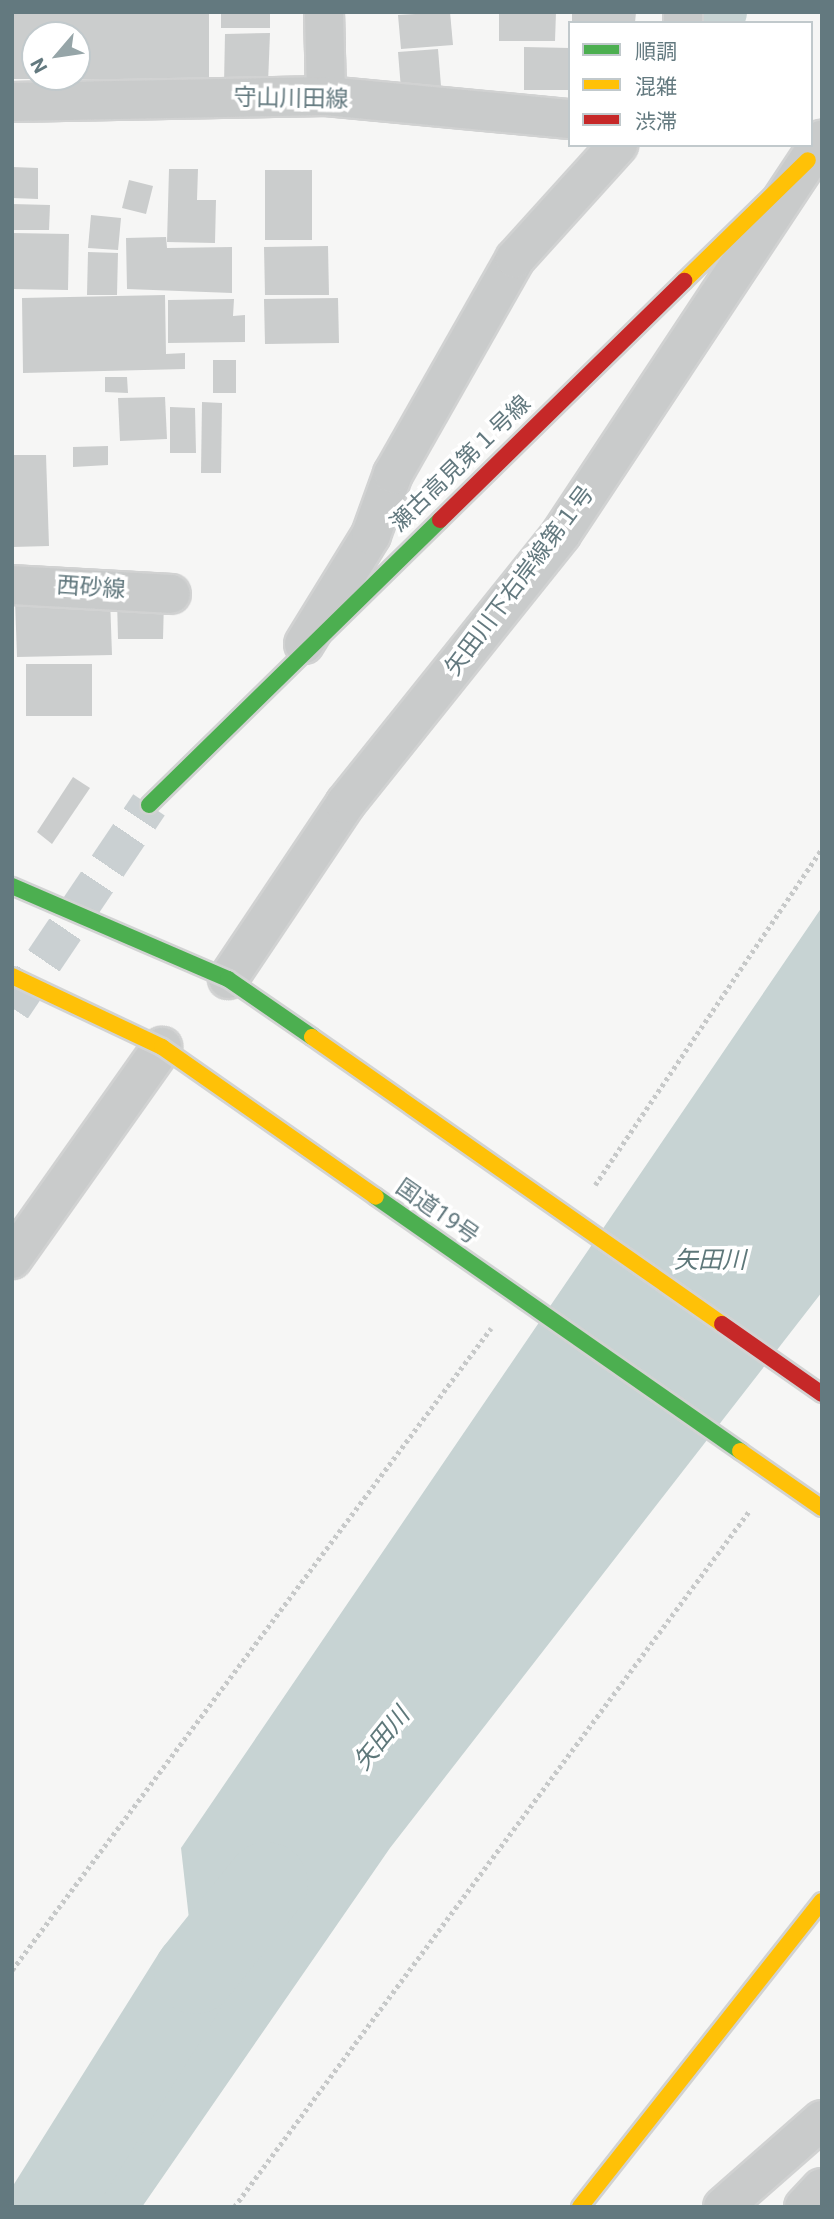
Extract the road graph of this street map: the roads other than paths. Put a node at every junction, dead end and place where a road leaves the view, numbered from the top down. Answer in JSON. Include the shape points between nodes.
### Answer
{"nodes":[{"id":1,"x":324,"y":12,"type":"edge"},
{"id":2,"x":326,"y":96,"type":"junction"},
{"id":3,"x":12,"y":102,"type":"edge"},
{"id":4,"x":568,"y":119,"type":"edge"},
{"id":5,"x":616,"y":147,"type":"edge"},
{"id":6,"x":815,"y":149,"type":"edge"},
{"id":7,"x":12,"y":585,"type":"edge"},
{"id":8,"x":170,"y":594,"type":"dead end"},
{"id":9,"x":295,"y":659,"type":"junction"},
{"id":10,"x":149,"y":805,"type":"tunnel mouth"},
{"id":11,"x":12,"y":886,"type":"edge"},
{"id":12,"x":12,"y":976,"type":"edge"},
{"id":13,"x":228,"y":979,"type":"junction"},
{"id":14,"x":162,"y":1047,"type":"junction"},
{"id":15,"x":12,"y":1259,"type":"edge"},
{"id":16,"x":822,"y":1394,"type":"edge"},
{"id":17,"x":822,"y":1508,"type":"edge"},
{"id":18,"x":822,"y":1901,"type":"edge"},
{"id":19,"x":822,"y":2120,"type":"edge"},
{"id":20,"x":822,"y":2188,"type":"edge"},
{"id":21,"x":580,"y":2207,"type":"edge"},
{"id":22,"x":723,"y":2207,"type":"edge"},
{"id":23,"x":804,"y":2207,"type":"edge"}],
"edges":[{"from":1,"to":2,"type":"street"},
{"from":2,"to":3,"type":"street","name":"守山川田線"},
{"from":2,"to":4,"type":"street","name":"守山川田線"},
{"from":5,"to":9,"type":"street","via":[[515,259],[393,474],[371,535]]},
{"from":6,"to":9,"type":"main road","name":"瀬古高見第１号線"},
{"from":6,"to":13,"type":"street","name":"矢田川下右岸線第１号","via":[[561,534],[345,804]]},
{"from":7,"to":8,"type":"street","name":"西砂線"},
{"from":9,"to":10,"type":"main road","name":"瀬古高見第１号線"},
{"from":11,"to":13,"type":"main road","bridge":true},
{"from":12,"to":14,"type":"main road","name":"国道19号","bridge":true},
{"from":13,"to":16,"type":"main road","bridge":true},
{"from":14,"to":15,"type":"street"},
{"from":14,"to":17,"type":"main road","name":"国道19号","bridge":true},
{"from":18,"to":21,"type":"main road"},
{"from":19,"to":22,"type":"street"},
{"from":20,"to":23,"type":"street"}]}
